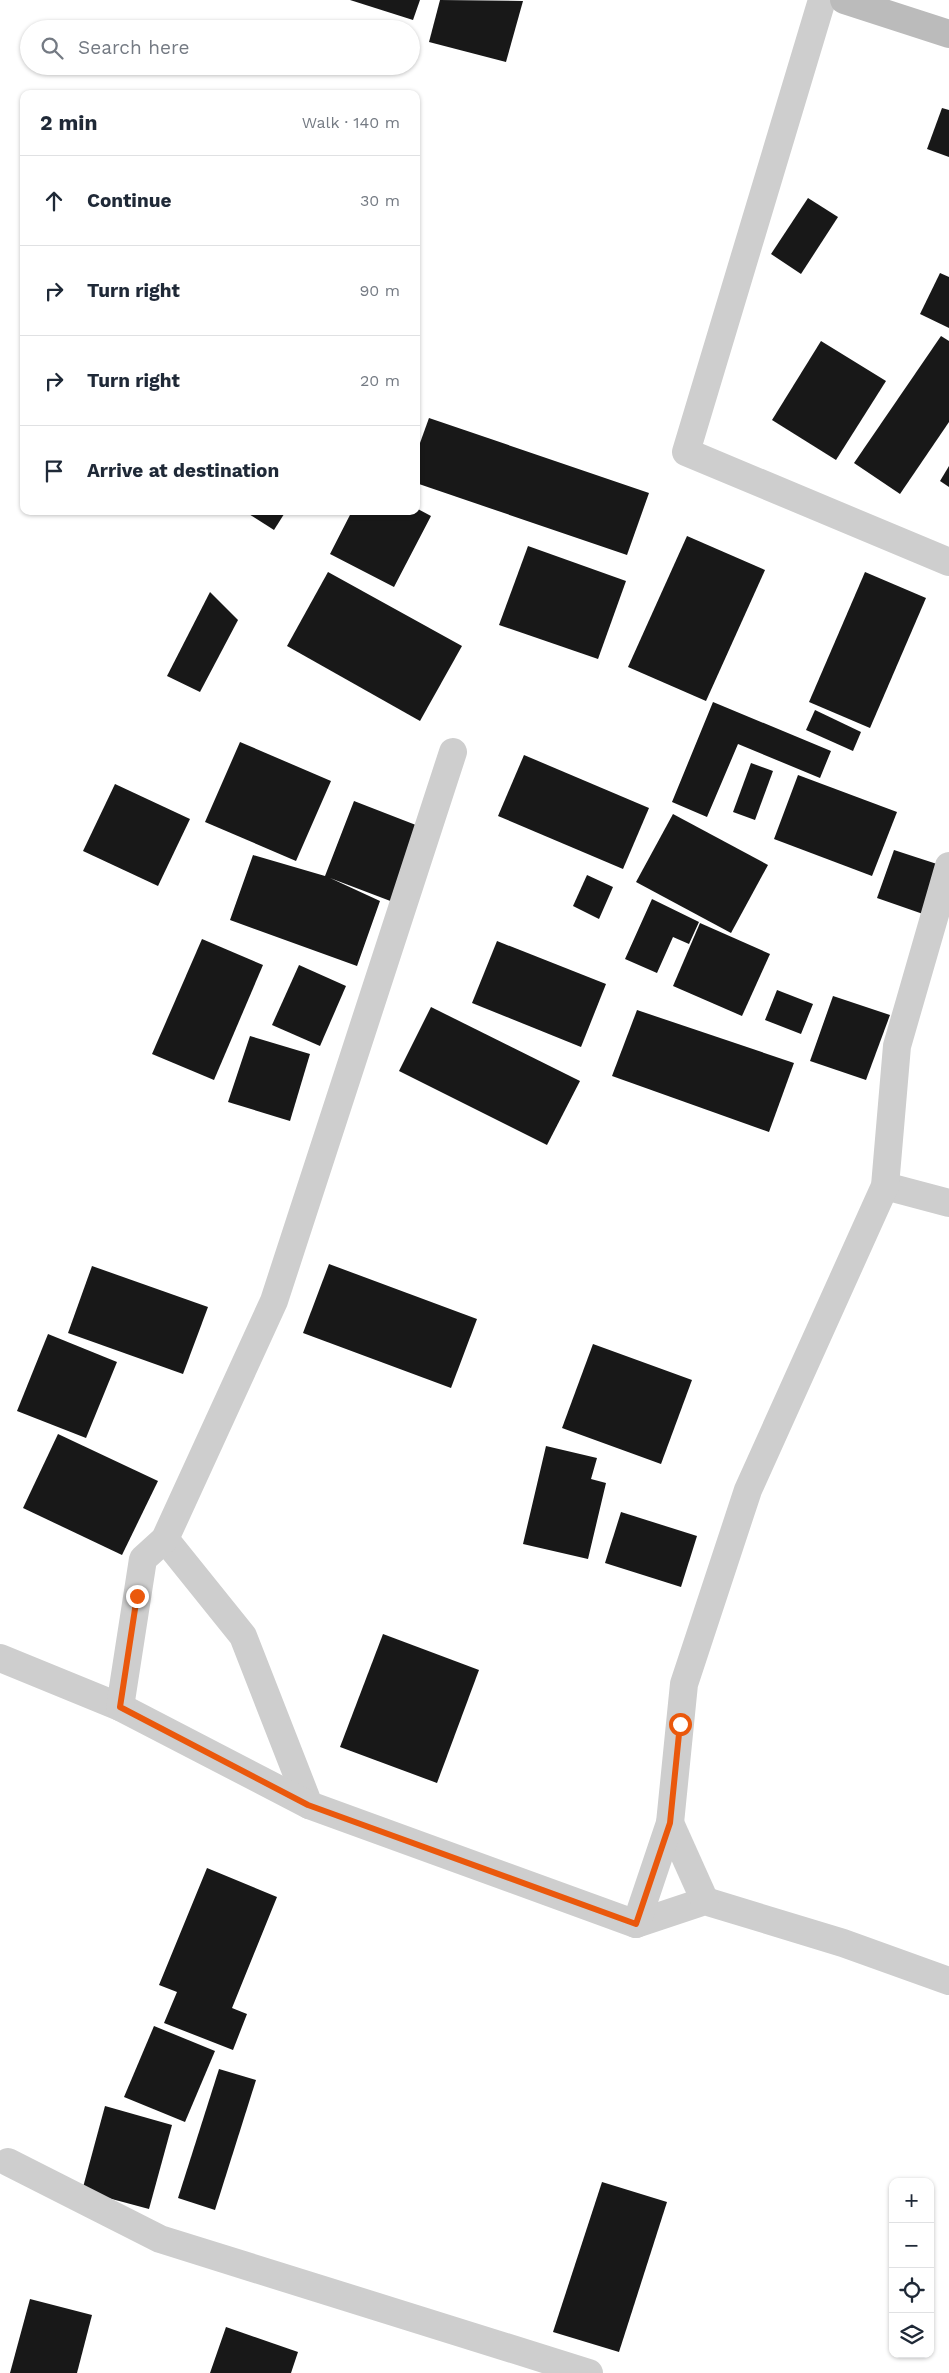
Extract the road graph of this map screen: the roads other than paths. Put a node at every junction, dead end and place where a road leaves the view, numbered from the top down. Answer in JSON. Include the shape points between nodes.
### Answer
{"nodes":[{"id":1,"x":822,"y":0,"type":"edge"},
{"id":2,"x":844,"y":0,"type":"edge"},
{"id":3,"x":949,"y":34,"type":"edge"},
{"id":4,"x":949,"y":562,"type":"edge"},
{"id":5,"x":453,"y":752,"type":"dead end"},
{"id":6,"x":949,"y":866,"type":"edge"},
{"id":7,"x":885,"y":1186,"type":"junction"},
{"id":8,"x":949,"y":1203,"type":"edge"},
{"id":9,"x":165,"y":1539,"type":"junction"},
{"id":10,"x":0,"y":1658,"type":"edge"},
{"id":11,"x":120,"y":1707,"type":"junction"},
{"id":12,"x":308,"y":1805,"type":"junction"},
{"id":13,"x":670,"y":1823,"type":"junction"},
{"id":14,"x":705,"y":1901,"type":"junction"},
{"id":15,"x":636,"y":1924,"type":"junction"},
{"id":16,"x":949,"y":1981,"type":"edge"},
{"id":17,"x":8,"y":2162,"type":"dead end"},
{"id":18,"x":589,"y":2373,"type":"edge"}],
"edges":[{"from":1,"to":4,"type":"street","via":[[686,452]]},
{"from":2,"to":3,"type":"street"},
{"from":5,"to":9,"type":"street","via":[[274,1300]]},
{"from":6,"to":7,"type":"street","via":[[897,1046]]},
{"from":7,"to":8,"type":"street"},
{"from":7,"to":13,"type":"street","via":[[745,1499],[684,1684]]},
{"from":9,"to":11,"type":"street","via":[[143,1559]]},
{"from":9,"to":12,"type":"street","via":[[243,1636]]},
{"from":10,"to":11,"type":"street"},
{"from":11,"to":12,"type":"street"},
{"from":12,"to":15,"type":"street"},
{"from":13,"to":14,"type":"street"},
{"from":13,"to":15,"type":"street"},
{"from":14,"to":15,"type":"street"},
{"from":14,"to":16,"type":"street","via":[[843,1943]]},
{"from":17,"to":18,"type":"street","via":[[160,2239]]}]}
